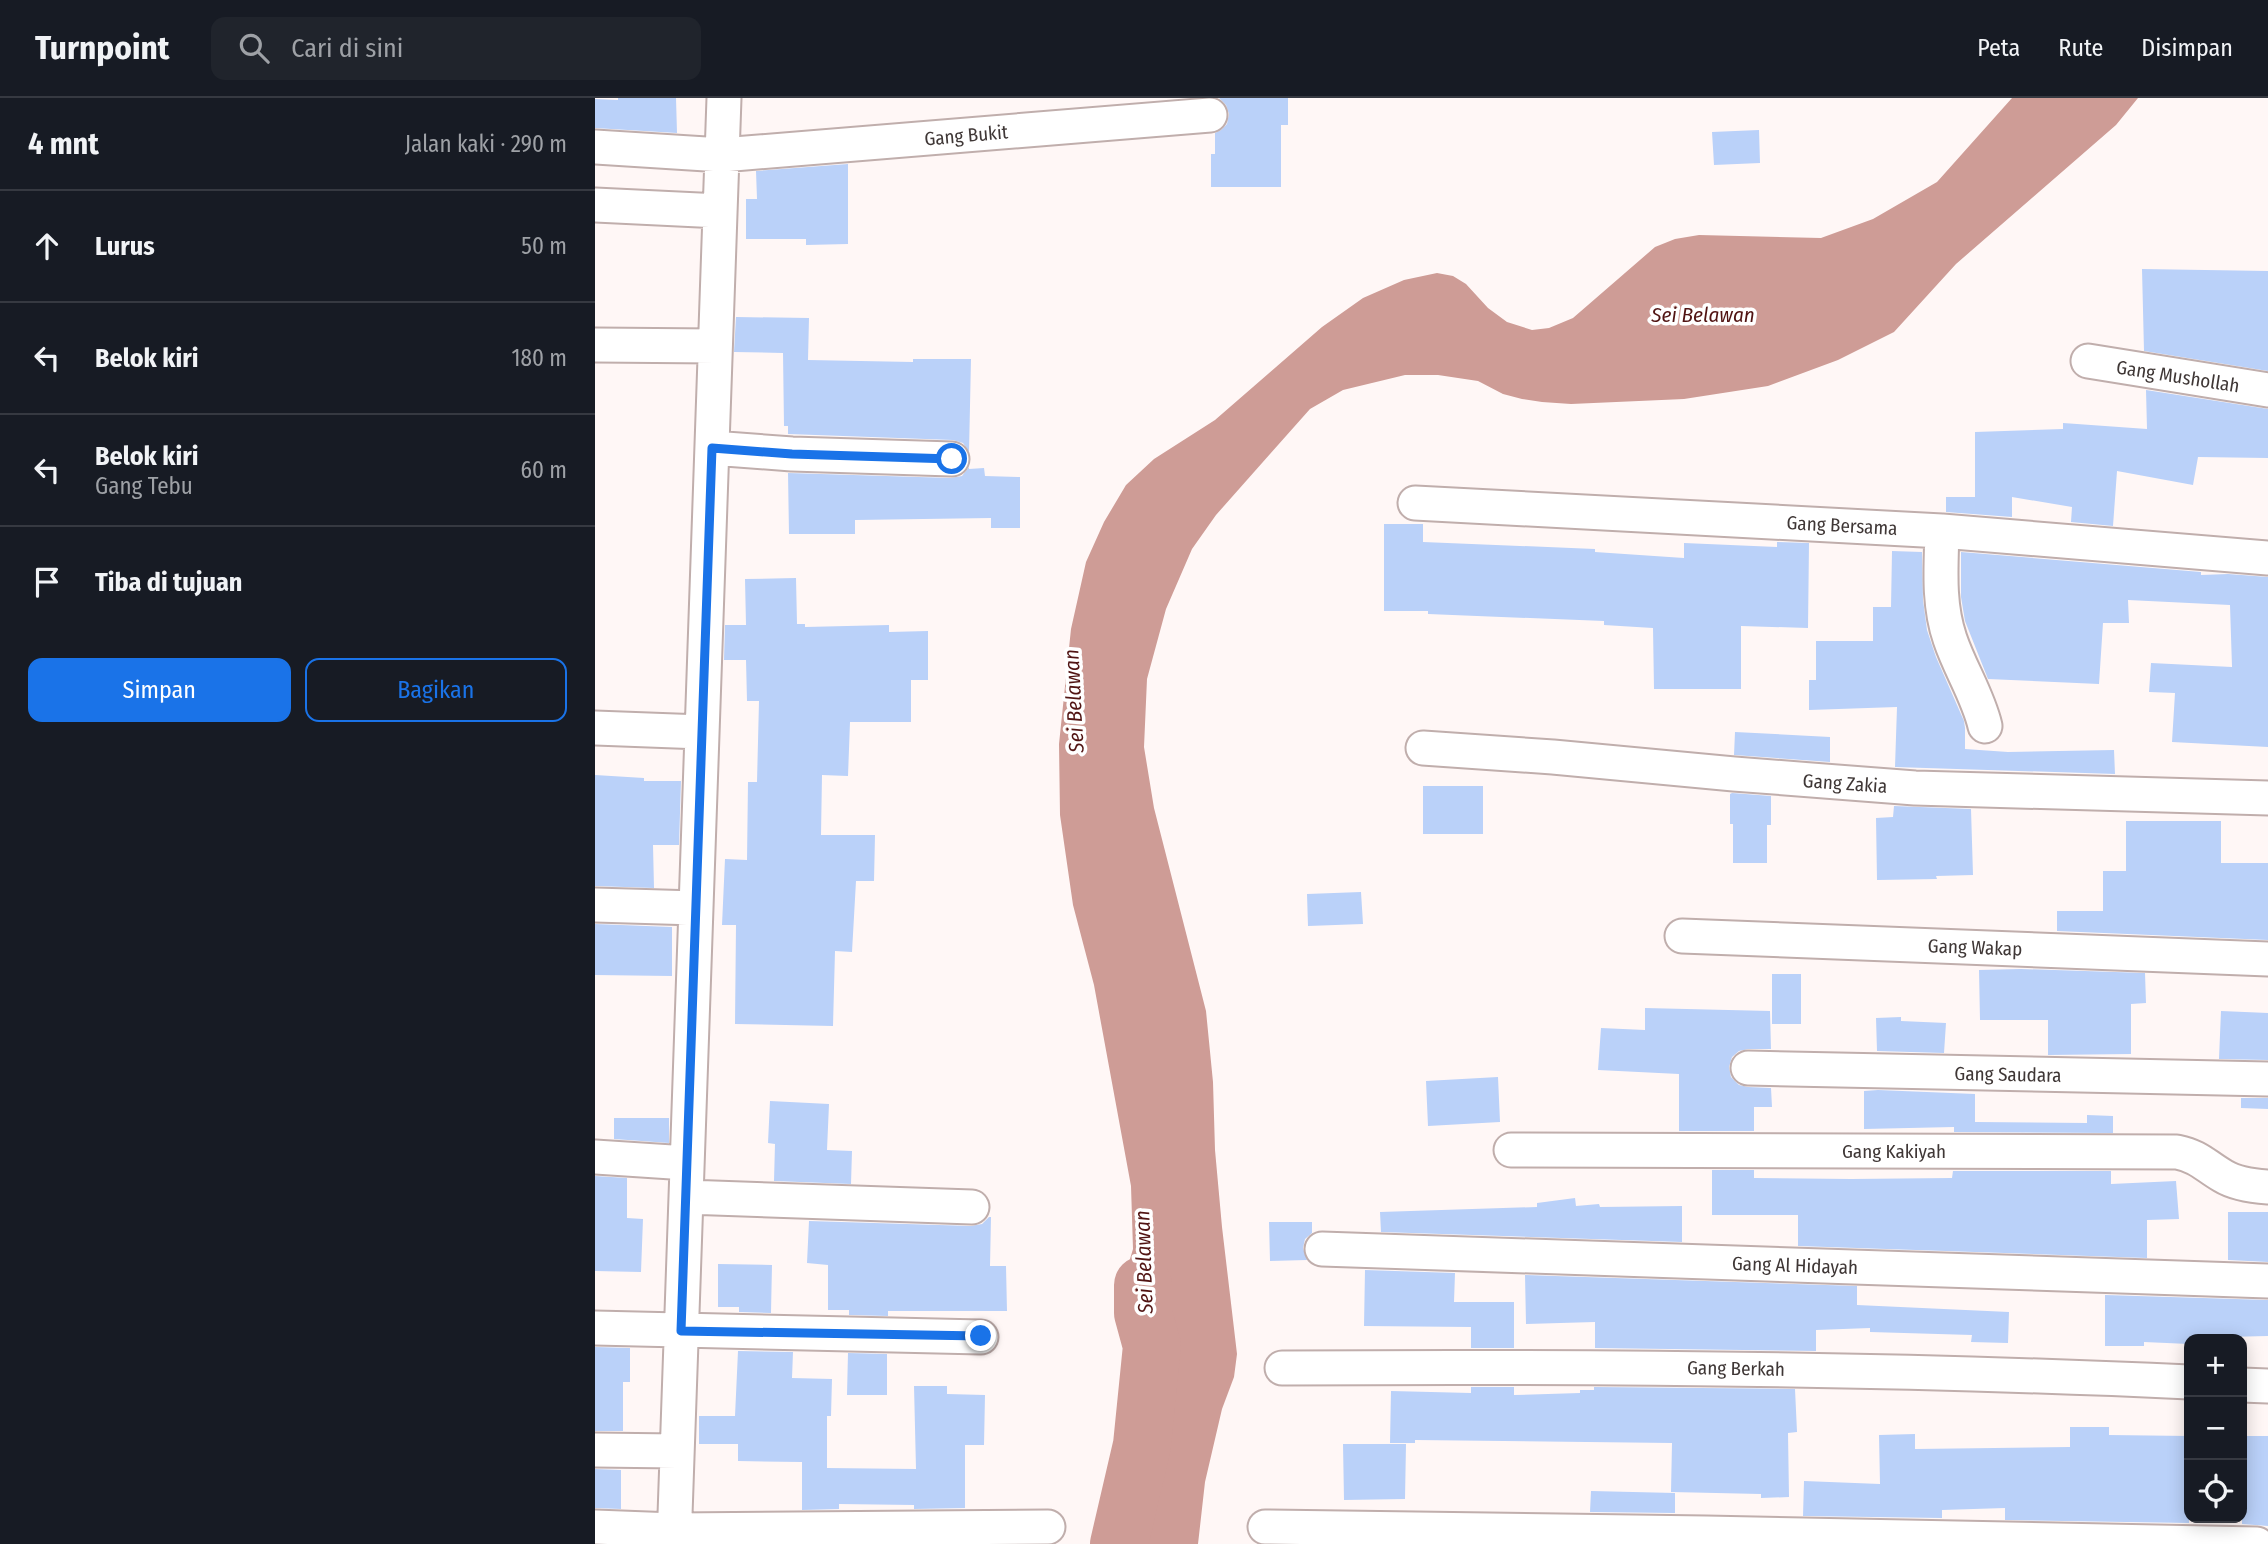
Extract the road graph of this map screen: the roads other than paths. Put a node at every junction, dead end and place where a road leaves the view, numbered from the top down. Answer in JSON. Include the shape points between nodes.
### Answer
{"nodes":[{"id":1,"x":724,"y":98,"type":"edge"},
{"id":2,"x":1210,"y":114,"type":"dead end"},
{"id":3,"x":595,"y":147,"type":"edge"},
{"id":4,"x":722,"y":155,"type":"junction"},
{"id":5,"x":595,"y":205,"type":"edge"},
{"id":6,"x":720,"y":211,"type":"junction"},
{"id":7,"x":595,"y":345,"type":"edge"},
{"id":8,"x":715,"y":346,"type":"junction"},
{"id":9,"x":2088,"y":361,"type":"dead end"},
{"id":10,"x":2268,"y":390,"type":"edge"},
{"id":11,"x":712,"y":448,"type":"junction"},
{"id":12,"x":952,"y":459,"type":"dead end"},
{"id":13,"x":1415,"y":503,"type":"dead end"},
{"id":14,"x":1942,"y":531,"type":"junction"},
{"id":15,"x":2268,"y":558,"type":"edge"},
{"id":16,"x":1985,"y":726,"type":"dead end"},
{"id":17,"x":595,"y":728,"type":"edge"},
{"id":18,"x":702,"y":733,"type":"junction"},
{"id":19,"x":1423,"y":748,"type":"dead end"},
{"id":20,"x":2268,"y":798,"type":"edge"},
{"id":21,"x":595,"y":905,"type":"edge"},
{"id":22,"x":696,"y":908,"type":"junction"},
{"id":23,"x":1682,"y":936,"type":"dead end"},
{"id":24,"x":2268,"y":959,"type":"edge"},
{"id":25,"x":1748,"y":1068,"type":"dead end"},
{"id":26,"x":2268,"y":1079,"type":"edge"},
{"id":27,"x":1511,"y":1150,"type":"dead end"},
{"id":28,"x":595,"y":1157,"type":"edge"},
{"id":29,"x":687,"y":1163,"type":"junction"},
{"id":30,"x":2268,"y":1187,"type":"edge"},
{"id":31,"x":686,"y":1197,"type":"junction"},
{"id":32,"x":972,"y":1208,"type":"dead end"},
{"id":33,"x":1322,"y":1249,"type":"dead end"},
{"id":34,"x":2268,"y":1281,"type":"edge"},
{"id":35,"x":595,"y":1328,"type":"edge"},
{"id":36,"x":681,"y":1331,"type":"junction"},
{"id":37,"x":981,"y":1336,"type":"dead end"},
{"id":38,"x":1282,"y":1368,"type":"dead end"},
{"id":39,"x":2184,"y":1382,"type":"edge"},
{"id":40,"x":2247,"y":1385,"type":"edge"},
{"id":41,"x":2268,"y":1386,"type":"edge"},
{"id":42,"x":595,"y":1450,"type":"edge"},
{"id":43,"x":677,"y":1451,"type":"junction"},
{"id":44,"x":1048,"y":1527,"type":"dead end"},
{"id":45,"x":1265,"y":1527,"type":"dead end"},
{"id":46,"x":595,"y":1528,"type":"edge"},
{"id":47,"x":674,"y":1537,"type":"edge"},
{"id":48,"x":2257,"y":1544,"type":"edge"}],
"edges":[{"from":1,"to":4,"type":"street"},
{"from":2,"to":4,"type":"street","name":"Gang Bukit"},
{"from":3,"to":4,"type":"street","name":"Gang Bukit"},
{"from":4,"to":6,"type":"street"},
{"from":5,"to":6,"type":"street"},
{"from":6,"to":8,"type":"street"},
{"from":7,"to":8,"type":"street"},
{"from":8,"to":11,"type":"street"},
{"from":9,"to":10,"type":"street","name":"Gang Mushollah"},
{"from":11,"to":12,"type":"street"},
{"from":11,"to":18,"type":"street"},
{"from":13,"to":14,"type":"street","name":"Gang Bersama"},
{"from":14,"to":15,"type":"street","name":"Gang Bersama"},
{"from":14,"to":16,"type":"street","via":[[1941,600],[1950,639]]},
{"from":17,"to":18,"type":"street"},
{"from":18,"to":22,"type":"street"},
{"from":19,"to":20,"type":"street","name":"Gang Zakia","via":[[1915,788]]},
{"from":21,"to":22,"type":"street"},
{"from":22,"to":29,"type":"street"},
{"from":23,"to":24,"type":"street","name":"Gang Wakap"},
{"from":25,"to":26,"type":"street","name":"Gang Saudara"},
{"from":27,"to":30,"type":"street","name":"Gang Kakiyah","via":[[2177,1152],[2195,1156],[2226,1178]]},
{"from":28,"to":29,"type":"street"},
{"from":29,"to":31,"type":"street"},
{"from":31,"to":32,"type":"street"},
{"from":31,"to":36,"type":"street"},
{"from":33,"to":34,"type":"street","name":"Gang Al Hidayah"},
{"from":35,"to":36,"type":"street"},
{"from":36,"to":37,"type":"street"},
{"from":36,"to":43,"type":"street"},
{"from":38,"to":39,"type":"street","name":"Gang Berkah","via":[[1868,1370]]},
{"from":40,"to":41,"type":"street"},
{"from":42,"to":43,"type":"street"},
{"from":43,"to":47,"type":"street"},
{"from":44,"to":47,"type":"street"},
{"from":45,"to":48,"type":"street"},
{"from":46,"to":47,"type":"street"}]}
